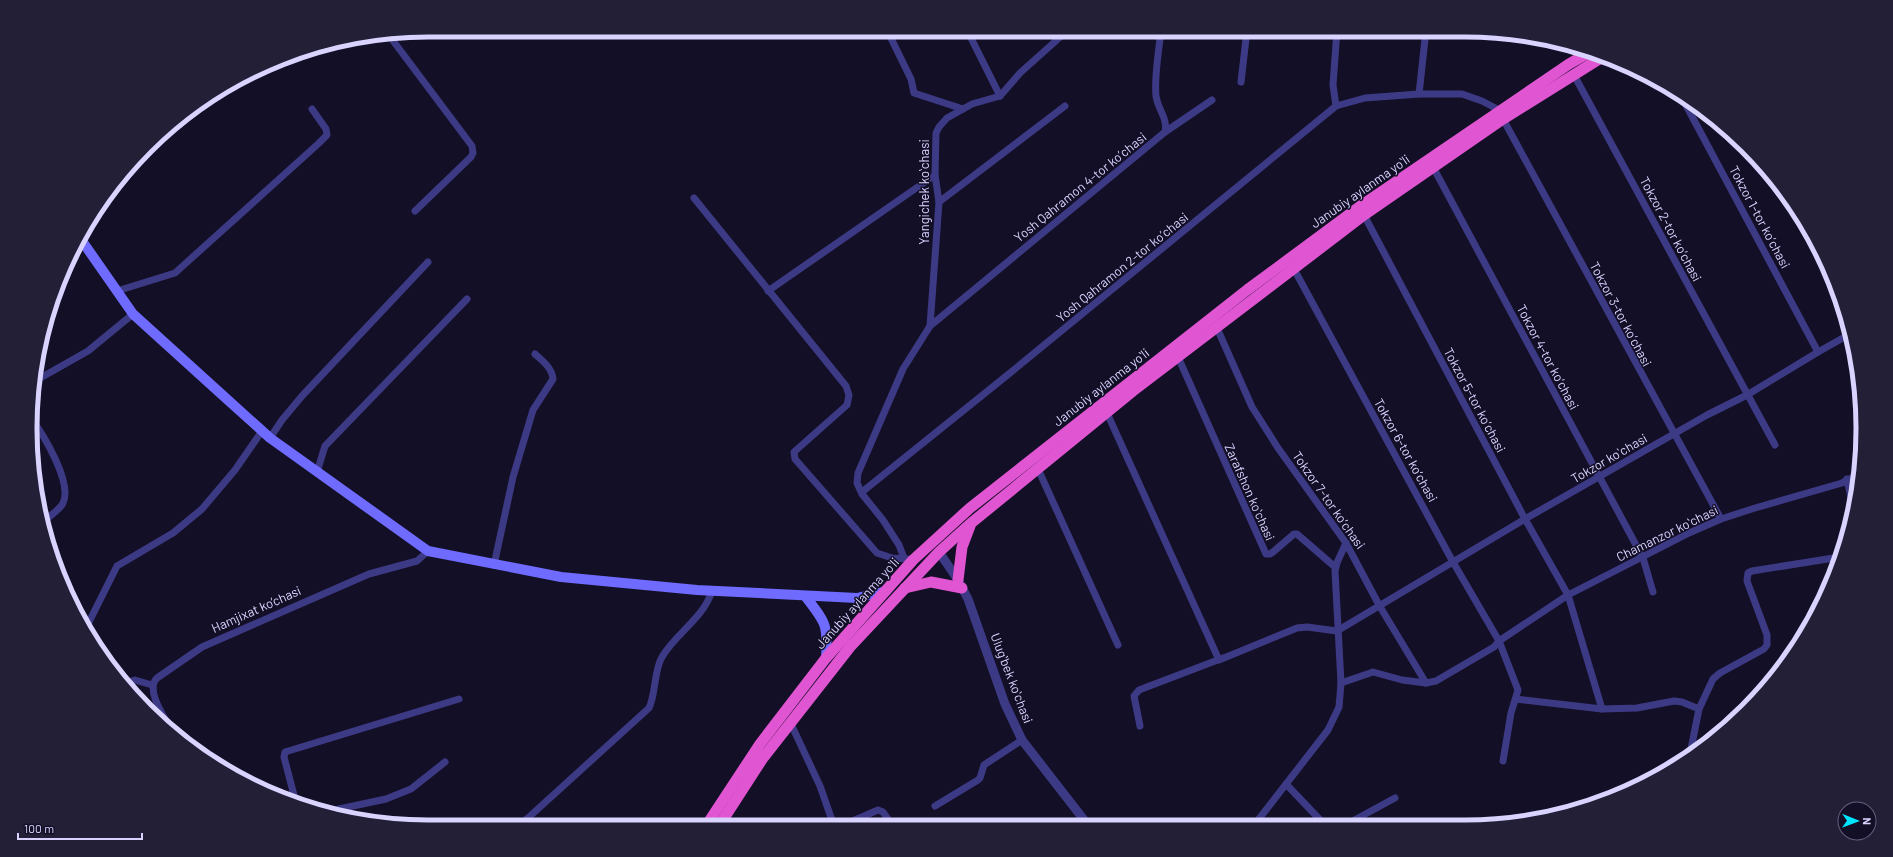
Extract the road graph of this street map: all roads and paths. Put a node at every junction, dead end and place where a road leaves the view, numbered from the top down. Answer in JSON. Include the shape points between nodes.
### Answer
{"nodes":[{"id":1,"x":890,"y":37,"type":"edge"},
{"id":2,"x":970,"y":37,"type":"edge"},
{"id":3,"x":1054,"y":37,"type":"edge"},
{"id":4,"x":1060,"y":37,"type":"edge"},
{"id":5,"x":1160,"y":37,"type":"edge"},
{"id":6,"x":1246,"y":37,"type":"edge"},
{"id":7,"x":1336,"y":37,"type":"edge"},
{"id":8,"x":1425,"y":37,"type":"edge"},
{"id":9,"x":392,"y":39,"type":"edge"},
{"id":10,"x":1056,"y":40,"type":"junction"},
{"id":11,"x":1583,"y":56,"type":"edge"},
{"id":12,"x":1597,"y":60,"type":"edge"},
{"id":13,"x":1574,"y":74,"type":"junction"},
{"id":14,"x":1241,"y":82,"type":"dead end"},
{"id":15,"x":1420,"y":94,"type":"junction"},
{"id":16,"x":1000,"y":96,"type":"junction"},
{"id":17,"x":1212,"y":100,"type":"dead end"},
{"id":18,"x":1065,"y":106,"type":"dead end"},
{"id":19,"x":1336,"y":106,"type":"junction"},
{"id":20,"x":1687,"y":106,"type":"edge"},
{"id":21,"x":312,"y":109,"type":"dead end"},
{"id":22,"x":963,"y":109,"type":"junction"},
{"id":23,"x":1502,"y":115,"type":"junction"},
{"id":24,"x":1166,"y":132,"type":"junction"},
{"id":25,"x":1433,"y":167,"type":"junction"},
{"id":26,"x":935,"y":175,"type":"junction"},
{"id":27,"x":694,"y":198,"type":"dead end"},
{"id":28,"x":939,"y":202,"type":"junction"},
{"id":29,"x":415,"y":211,"type":"dead end"},
{"id":30,"x":1364,"y":215,"type":"junction"},
{"id":31,"x":84,"y":243,"type":"edge"},
{"id":32,"x":428,"y":262,"type":"dead end"},
{"id":33,"x":1294,"y":269,"type":"junction"},
{"id":34,"x":117,"y":290,"type":"junction"},
{"id":35,"x":768,"y":291,"type":"junction"},
{"id":36,"x":467,"y":299,"type":"dead end"},
{"id":37,"x":133,"y":314,"type":"junction"},
{"id":38,"x":930,"y":326,"type":"junction"},
{"id":39,"x":1217,"y":328,"type":"junction"},
{"id":40,"x":1845,"y":337,"type":"edge"},
{"id":41,"x":1818,"y":352,"type":"junction"},
{"id":42,"x":535,"y":354,"type":"dead end"},
{"id":43,"x":1178,"y":357,"type":"junction"},
{"id":44,"x":40,"y":378,"type":"edge"},
{"id":45,"x":1747,"y":395,"type":"junction"},
{"id":46,"x":1108,"y":413,"type":"junction"},
{"id":47,"x":37,"y":428,"type":"edge"},
{"id":48,"x":262,"y":431,"type":"junction"},
{"id":49,"x":1673,"y":435,"type":"junction"},
{"id":50,"x":270,"y":438,"type":"junction"},
{"id":51,"x":1775,"y":445,"type":"dead end"},
{"id":52,"x":1038,"y":469,"type":"junction"},
{"id":53,"x":317,"y":472,"type":"junction"},
{"id":54,"x":1853,"y":477,"type":"edge"},
{"id":55,"x":1599,"y":478,"type":"junction"},
{"id":56,"x":1847,"y":480,"type":"junction"},
{"id":57,"x":862,"y":492,"type":"junction"},
{"id":58,"x":1850,"y":494,"type":"edge"},
{"id":59,"x":48,"y":518,"type":"edge"},
{"id":60,"x":1525,"y":519,"type":"junction"},
{"id":61,"x":1720,"y":519,"type":"junction"},
{"id":62,"x":970,"y":524,"type":"junction"},
{"id":63,"x":1346,"y":543,"type":"junction"},
{"id":64,"x":428,"y":551,"type":"junction"},
{"id":65,"x":939,"y":552,"type":"junction"},
{"id":66,"x":1643,"y":558,"type":"junction"},
{"id":67,"x":1833,"y":558,"type":"edge"},
{"id":68,"x":908,"y":559,"type":"junction"},
{"id":69,"x":1453,"y":562,"type":"junction"},
{"id":70,"x":494,"y":565,"type":"junction"},
{"id":71,"x":1335,"y":567,"type":"junction"},
{"id":72,"x":960,"y":584,"type":"junction"},
{"id":73,"x":904,"y":588,"type":"junction"},
{"id":74,"x":712,"y":591,"type":"junction"},
{"id":75,"x":886,"y":591,"type":"junction"},
{"id":76,"x":1653,"y":592,"type":"dead end"},
{"id":77,"x":1568,"y":595,"type":"junction"},
{"id":78,"x":805,"y":596,"type":"junction"},
{"id":79,"x":1380,"y":604,"type":"junction"},
{"id":80,"x":88,"y":623,"type":"edge"},
{"id":81,"x":1337,"y":631,"type":"junction"},
{"id":82,"x":1499,"y":641,"type":"junction"},
{"id":83,"x":1118,"y":645,"type":"dead end"},
{"id":84,"x":826,"y":658,"type":"junction"},
{"id":85,"x":1219,"y":660,"type":"junction"},
{"id":86,"x":130,"y":682,"type":"edge"},
{"id":87,"x":1341,"y":683,"type":"junction"},
{"id":88,"x":1426,"y":683,"type":"junction"},
{"id":89,"x":152,"y":685,"type":"junction"},
{"id":90,"x":459,"y":698,"type":"dead end"},
{"id":91,"x":1516,"y":699,"type":"junction"},
{"id":92,"x":1602,"y":709,"type":"junction"},
{"id":93,"x":1699,"y":709,"type":"junction"},
{"id":94,"x":166,"y":719,"type":"edge"},
{"id":95,"x":791,"y":724,"type":"junction"},
{"id":96,"x":1140,"y":726,"type":"dead end"},
{"id":97,"x":1022,"y":740,"type":"junction"},
{"id":98,"x":1691,"y":747,"type":"edge"},
{"id":99,"x":1503,"y":761,"type":"dead end"},
{"id":100,"x":445,"y":762,"type":"dead end"},
{"id":101,"x":1286,"y":784,"type":"junction"},
{"id":102,"x":294,"y":796,"type":"edge"},
{"id":103,"x":1395,"y":798,"type":"dead end"},
{"id":104,"x":935,"y":806,"type":"dead end"},
{"id":105,"x":338,"y":809,"type":"edge"},
{"id":106,"x":526,"y":820,"type":"edge"},
{"id":107,"x":710,"y":820,"type":"edge"},
{"id":108,"x":724,"y":820,"type":"edge"},
{"id":109,"x":832,"y":820,"type":"edge"},
{"id":110,"x":854,"y":820,"type":"edge"},
{"id":111,"x":889,"y":820,"type":"edge"},
{"id":112,"x":1084,"y":820,"type":"edge"},
{"id":113,"x":1258,"y":820,"type":"edge"},
{"id":114,"x":1320,"y":820,"type":"edge"},
{"id":115,"x":1355,"y":820,"type":"edge"}],
"edges":[{"from":1,"to":22,"type":"street","via":[[911,79],[914,92]]},
{"from":2,"to":16,"type":"street"},
{"from":3,"to":10,"type":"street"},
{"from":4,"to":10,"type":"street"},
{"from":5,"to":24,"type":"street","name":"Yosh Qahramon 4-tor koʼchasi","via":[[1156,92],[1157,103],[1166,121]]},
{"from":6,"to":14,"type":"street"},
{"from":7,"to":19,"type":"street","via":[[1333,85]]},
{"from":8,"to":15,"type":"street"},
{"from":9,"to":29,"type":"street","via":[[473,150],[471,157]]},
{"from":10,"to":16,"type":"street","via":[[1020,73]]},
{"from":11,"to":23,"type":"highway","name":"Janubiy aylanma yoʻli"},
{"from":12,"to":13,"type":"highway","name":"Janubiy aylanma yoʻli"},
{"from":13,"to":23,"type":"highway","name":"Janubiy aylanma yoʻli"},
{"from":13,"to":45,"type":"street","name":"Tokzor 2-tor koʼchasi"},
{"from":15,"to":19,"type":"street","via":[[1365,98]]},
{"from":15,"to":23,"type":"street","via":[[1462,94],[1482,101]]},
{"from":16,"to":22,"type":"street","name":"Yangichek koʻchasi"},
{"from":17,"to":24,"type":"street"},
{"from":18,"to":28,"type":"street"},
{"from":19,"to":57,"type":"street","name":"Yosh Qahramon 2-tor koʼchasi"},
{"from":20,"to":41,"type":"street","name":"Tokzor 1-tor koʼchasi"},
{"from":21,"to":34,"type":"street","via":[[326,129],[327,135],[318,144],[175,273]]},
{"from":22,"to":26,"type":"street","name":"Yangichek koʻchasi","via":[[947,118],[936,133]]},
{"from":23,"to":25,"type":"highway","name":"Janubiy aylanma yoʻli"},
{"from":23,"to":49,"type":"street","name":"Tokzor 3-tor koʼchasi"},
{"from":23,"to":68,"type":"highway","name":"Janubiy aylanma yoʻli","via":[[1362,205],[1247,290]]},
{"from":24,"to":38,"type":"street","name":"Yosh Qahramon 4-tor koʼchasi"},
{"from":25,"to":30,"type":"highway","name":"Janubiy aylanma yoʻli"},
{"from":25,"to":55,"type":"street","name":"Tokzor 4-tor koʼchasi"},
{"from":26,"to":28,"type":"street","name":"Yangichek koʻchasi"},
{"from":26,"to":35,"type":"street"},
{"from":27,"to":35,"type":"street"},
{"from":28,"to":38,"type":"street","name":"Yangichek koʻchasi"},
{"from":30,"to":33,"type":"highway","name":"Janubiy aylanma yoʻli"},
{"from":30,"to":60,"type":"street","name":"Tokzor 5-tor koʼchasi"},
{"from":31,"to":34,"type":"main road"},
{"from":32,"to":50,"type":"street","via":[[306,390]]},
{"from":33,"to":39,"type":"highway","name":"Janubiy aylanma yoʻli"},
{"from":33,"to":69,"type":"street","name":"Tokzor 6-tor koʼchasi"},
{"from":34,"to":37,"type":"main road"},
{"from":35,"to":68,"type":"street","via":[[846,386],[849,395],[847,405],[794,452],[795,459],[877,553],[892,558]]},
{"from":36,"to":53,"type":"street","via":[[325,446]]},
{"from":37,"to":44,"type":"street","via":[[88,351]]},
{"from":37,"to":48,"type":"main road"},
{"from":38,"to":57,"type":"street","via":[[903,369],[858,474],[857,482]]},
{"from":39,"to":43,"type":"highway","name":"Janubiy aylanma yoʻli"},
{"from":39,"to":63,"type":"street","name":"Tokzor 7-tor koʼchasi","via":[[1252,407]]},
{"from":40,"to":41,"type":"street","name":"Tokzor koʻchasi"},
{"from":41,"to":45,"type":"street","name":"Tokzor koʻchasi"},
{"from":42,"to":70,"type":"street","via":[[548,367],[553,379],[533,410],[513,477]]},
{"from":43,"to":46,"type":"highway","name":"Janubiy aylanma yoʻli"},
{"from":43,"to":71,"type":"street","name":"Zarafshon koʻchasi","via":[[1263,550],[1270,554],[1297,534]]},
{"from":45,"to":49,"type":"street","name":"Tokzor koʻchasi"},
{"from":45,"to":51,"type":"street","name":"Tokzor 2-tor koʼchasi"},
{"from":46,"to":52,"type":"highway","name":"Janubiy aylanma yoʻli"},
{"from":46,"to":85,"type":"street"},
{"from":47,"to":59,"type":"street","via":[[57,460],[65,491],[62,504]]},
{"from":48,"to":50,"type":"main road"},
{"from":48,"to":80,"type":"street","via":[[235,470],[202,509],[173,533],[117,566]]},
{"from":49,"to":55,"type":"street","name":"Tokzor koʻchasi"},
{"from":49,"to":61,"type":"street","name":"Tokzor 3-tor koʼchasi"},
{"from":50,"to":53,"type":"main road"},
{"from":52,"to":62,"type":"highway","name":"Janubiy aylanma yoʻli"},
{"from":52,"to":83,"type":"street"},
{"from":53,"to":64,"type":"main road"},
{"from":54,"to":56,"type":"street","name":"Chamanzor koʻchasi"},
{"from":55,"to":60,"type":"street","name":"Tokzor koʻchasi"},
{"from":55,"to":66,"type":"street","name":"Tokzor 4-tor koʼchasi"},
{"from":56,"to":58,"type":"street"},
{"from":56,"to":61,"type":"street","name":"Chamanzor koʻchasi"},
{"from":57,"to":68,"type":"street"},
{"from":60,"to":69,"type":"street","name":"Tokzor koʻchasi"},
{"from":60,"to":77,"type":"street","name":"Tokzor 5-tor koʼchasi"},
{"from":61,"to":66,"type":"street","name":"Chamanzor koʻchasi"},
{"from":62,"to":65,"type":"highway","name":"Janubiy aylanma yoʻli"},
{"from":62,"to":72,"type":"highway","via":[[962,547]]},
{"from":63,"to":71,"type":"street"},
{"from":63,"to":79,"type":"street","name":"Tokzor 7-tor koʼchasi"},
{"from":64,"to":70,"type":"main road"},
{"from":64,"to":89,"type":"street","name":"Hamjixat ko’chasi","via":[[417,561],[369,574],[202,646],[156,678]]},
{"from":65,"to":72,"type":"street","name":"Ulugʻbek koʻchasi"},
{"from":65,"to":73,"type":"highway","name":"Janubiy aylanma yoʻli"},
{"from":66,"to":76,"type":"street","name":"Tokzor 4-tor koʼchasi"},
{"from":66,"to":77,"type":"street","name":"Chamanzor koʻchasi"},
{"from":67,"to":93,"type":"street","via":[[1748,573],[1747,581],[1767,635],[1767,645],[1713,679]]},
{"from":68,"to":75,"type":"highway","name":"Janubiy aylanma yoʻli"},
{"from":69,"to":79,"type":"street","name":"Tokzor koʻchasi"},
{"from":69,"to":82,"type":"street","name":"Tokzor 6-tor koʼchasi"},
{"from":70,"to":74,"type":"main road","via":[[561,577]]},
{"from":71,"to":81,"type":"street"},
{"from":72,"to":73,"type":"highway","via":[[931,582]]},
{"from":72,"to":97,"type":"street","name":"Ulugʻbek koʻchasi","via":[[1005,704]]},
{"from":73,"to":95,"type":"highway","name":"Janubiy aylanma yoʻli","via":[[850,647]]},
{"from":74,"to":78,"type":"main road"},
{"from":74,"to":106,"type":"street","via":[[708,604],[661,658],[654,698],[649,708]]},
{"from":75,"to":78,"type":"main road","via":[[857,598]]},
{"from":75,"to":84,"type":"highway","name":"Janubiy aylanma yoʻli"},
{"from":77,"to":82,"type":"street","name":"Chamanzor koʻchasi"},
{"from":77,"to":92,"type":"street"},
{"from":78,"to":84,"type":"main road","via":[[823,619],[827,638]]},
{"from":79,"to":81,"type":"street"},
{"from":79,"to":88,"type":"street","name":"Tokzor 7-tor koʼchasi"},
{"from":81,"to":85,"type":"street","via":[[1297,628]]},
{"from":81,"to":87,"type":"street"},
{"from":82,"to":88,"type":"street","name":"Chamanzor koʻchasi","via":[[1494,647],[1442,678]]},
{"from":82,"to":91,"type":"street","via":[[1517,683]]},
{"from":84,"to":107,"type":"highway","name":"Janubiy aylanma yoʻli","via":[[760,744]]},
{"from":85,"to":96,"type":"street","via":[[1136,693]]},
{"from":86,"to":89,"type":"street","via":[[135,680]]},
{"from":87,"to":88,"type":"street","name":"Chamanzor koʻchasi","via":[[1373,672]]},
{"from":87,"to":101,"type":"street","via":[[1335,719]]},
{"from":89,"to":94,"type":"street","via":[[154,696]]},
{"from":90,"to":102,"type":"street","via":[[290,749],[285,752],[284,757]]},
{"from":91,"to":92,"type":"street"},
{"from":91,"to":99,"type":"street","via":[[1511,713]]},
{"from":92,"to":93,"type":"street","via":[[1637,708],[1674,701]]},
{"from":93,"to":98,"type":"street"},
{"from":95,"to":108,"type":"highway","name":"Janubiy aylanma yoʻli","via":[[763,758]]},
{"from":95,"to":109,"type":"street","via":[[820,786]]},
{"from":97,"to":104,"type":"street","via":[[984,765],[978,780]]},
{"from":97,"to":112,"type":"street","name":"Ulugʻbek koʻchasi"},
{"from":100,"to":105,"type":"street","via":[[411,789],[392,797]]},
{"from":101,"to":113,"type":"street"},
{"from":101,"to":114,"type":"street"},
{"from":103,"to":115,"type":"street"},
{"from":110,"to":111,"type":"street","via":[[878,810]]}]}
